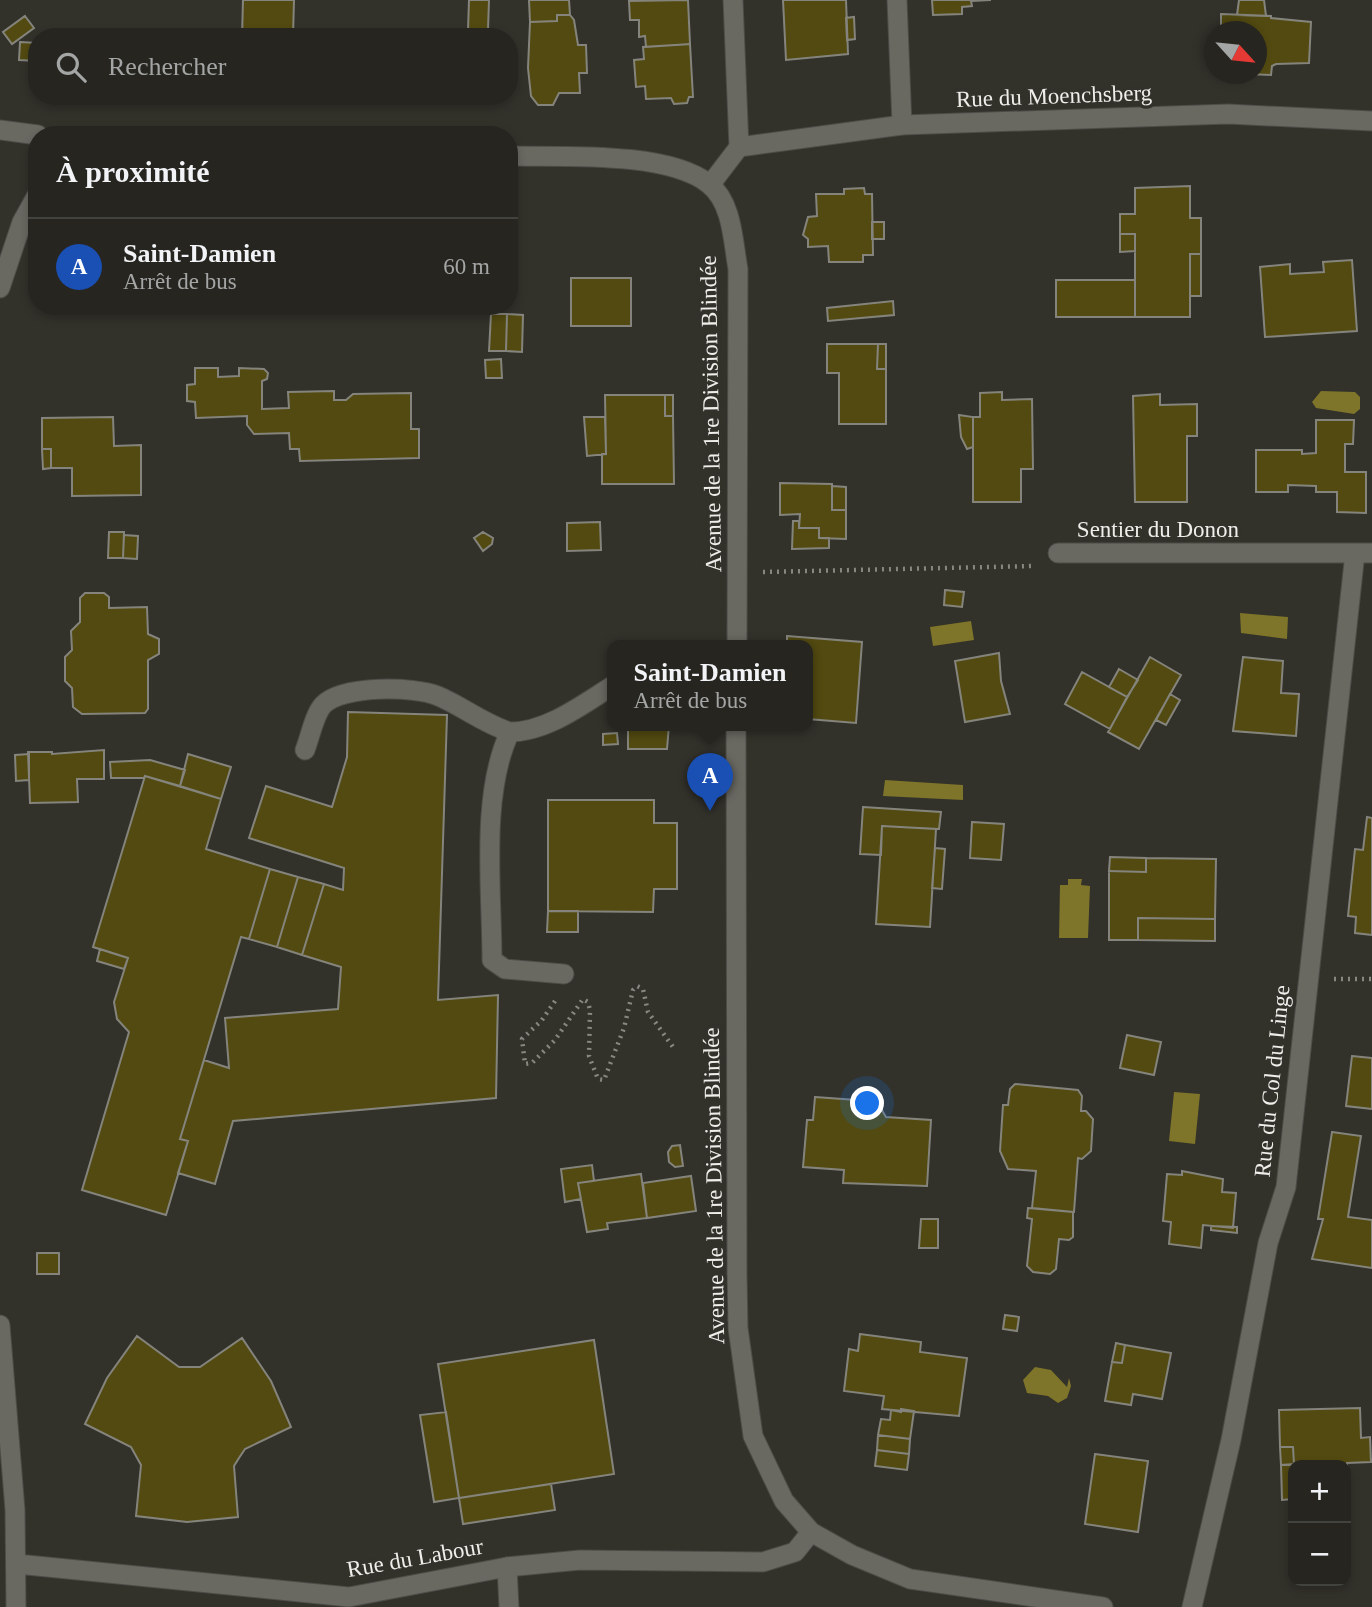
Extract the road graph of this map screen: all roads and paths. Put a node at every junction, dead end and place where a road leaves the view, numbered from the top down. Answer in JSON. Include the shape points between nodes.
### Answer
{"nodes":[{"id":1,"x":733,"y":0,"type":"edge"},
{"id":2,"x":897,"y":0,"type":"edge"},
{"id":3,"x":1372,"y":121,"type":"edge"},
{"id":4,"x":902,"y":125,"type":"junction"},
{"id":5,"x":0,"y":130,"type":"edge"},
{"id":6,"x":28,"y":134,"type":"edge"},
{"id":7,"x":739,"y":147,"type":"junction"},
{"id":8,"x":518,"y":156,"type":"edge"},
{"id":9,"x":710,"y":185,"type":"junction"},
{"id":10,"x":28,"y":211,"type":"edge"},
{"id":11,"x":0,"y":288,"type":"edge"},
{"id":12,"x":1058,"y":553,"type":"joint"},
{"id":13,"x":1363,"y":553,"type":"edge"},
{"id":14,"x":737,"y":572,"type":"junction"},
{"id":15,"x":737,"y":640,"type":"edge"},
{"id":16,"x":607,"y":689,"type":"edge"},
{"id":17,"x":736,"y":731,"type":"edge"},
{"id":18,"x":510,"y":732,"type":"junction"},
{"id":19,"x":305,"y":750,"type":"dead end"},
{"id":20,"x":564,"y":974,"type":"joint"},
{"id":21,"x":1309,"y":978,"type":"junction"},
{"id":22,"x":1372,"y":979,"type":"edge"},
{"id":23,"x":673,"y":1047,"type":"dead end"},
{"id":24,"x":0,"y":1325,"type":"edge"},
{"id":25,"x":1,"y":1346,"type":"edge"},
{"id":26,"x":811,"y":1532,"type":"junction"},
{"id":27,"x":17,"y":1563,"type":"junction"},
{"id":28,"x":507,"y":1567,"type":"junction"},
{"id":29,"x":16,"y":1607,"type":"edge"},
{"id":30,"x":509,"y":1607,"type":"edge"},
{"id":31,"x":1103,"y":1607,"type":"edge"},
{"id":32,"x":1192,"y":1607,"type":"edge"}],
"edges":[{"from":1,"to":7,"type":"street"},
{"from":2,"to":4,"type":"street"},
{"from":3,"to":4,"type":"street","name":"Rue du Moenchsberg","via":[[1228,114]]},
{"from":4,"to":7,"type":"street","name":"Rue du Moenchsberg"},
{"from":5,"to":6,"type":"street"},
{"from":7,"to":9,"type":"street"},
{"from":8,"to":9,"type":"street","via":[[619,159],[671,166]]},
{"from":9,"to":14,"type":"street","name":"Avenue de la 1re Division Blindée","via":[[728,212],[738,269]]},
{"from":10,"to":11,"type":"street"},
{"from":12,"to":13,"type":"street","name":"Sentier du Donon"},
{"from":12,"to":14,"type":"path","name":"Sentier du Donon","via":[[1040,566]]},
{"from":13,"to":21,"type":"street","name":"Rue du Col du Linge"},
{"from":14,"to":15,"type":"street","name":"Avenue de la 1re Division Blindée"},
{"from":16,"to":18,"type":"street","via":[[567,714],[524,732]]},
{"from":17,"to":26,"type":"street","name":"Avenue de la 1re Division Blindée","via":[[738,1328],[753,1436],[784,1501]]},
{"from":18,"to":19,"type":"street","via":[[424,691],[360,691],[340,695],[323,706]]},
{"from":18,"to":20,"type":"street","via":[[492,790],[492,960],[505,969]]},
{"from":20,"to":23,"type":"path","via":[[553,1005],[522,1040],[525,1064],[532,1063],[555,1040],[578,1003],[586,1000],[591,1067],[597,1079],[604,1080],[637,985],[643,989],[648,1012]]},
{"from":21,"to":22,"type":"path"},
{"from":21,"to":32,"type":"street","name":"Rue du Col du Linge","via":[[1286,1187],[1268,1242],[1231,1440]]},
{"from":24,"to":25,"type":"street"},
{"from":25,"to":27,"type":"street"},
{"from":26,"to":28,"type":"street","name":"Rue du Labour","via":[[795,1552],[763,1562],[580,1560]]},
{"from":26,"to":31,"type":"street","name":"Avenue de la 1re Division Blindée","via":[[910,1579]]},
{"from":27,"to":28,"type":"street","name":"Rue du Labour","via":[[349,1597]]},
{"from":27,"to":29,"type":"street"},
{"from":28,"to":30,"type":"street"}]}
